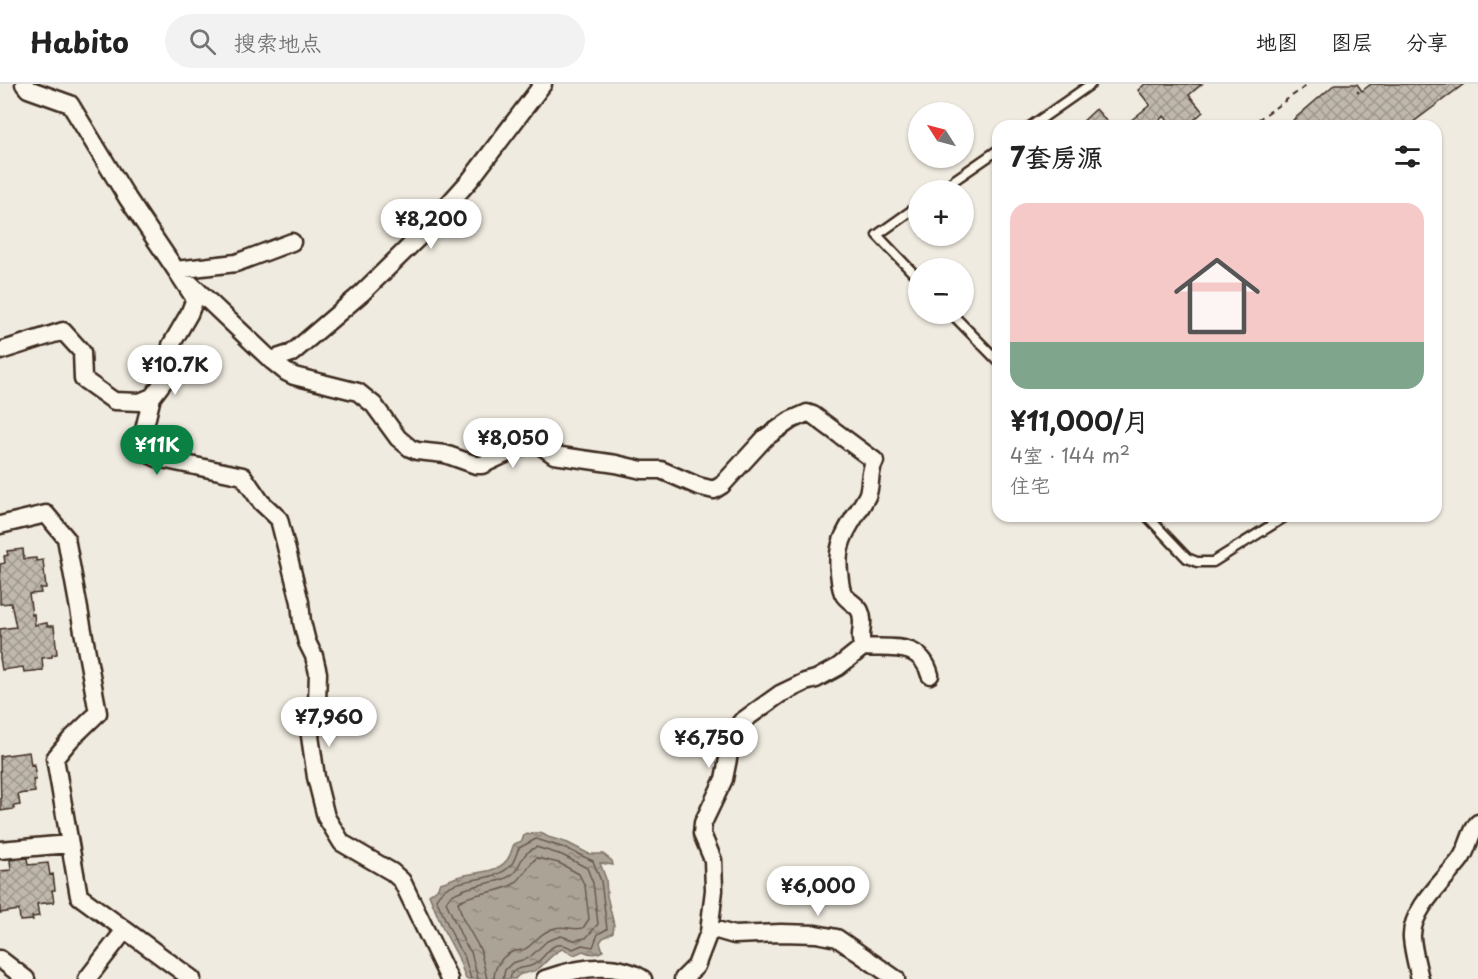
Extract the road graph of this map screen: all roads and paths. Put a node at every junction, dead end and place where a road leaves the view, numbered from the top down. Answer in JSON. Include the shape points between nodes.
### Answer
{"nodes":[{"id":1,"x":24,"y":84,"type":"edge"},
{"id":2,"x":543,"y":84,"type":"edge"},
{"id":3,"x":1091,"y":84,"type":"edge"},
{"id":4,"x":1309,"y":84,"type":"edge"},
{"id":5,"x":1040,"y":120,"type":"edge"},
{"id":6,"x":1258,"y":120,"type":"edge"},
{"id":7,"x":992,"y":154,"type":"edge"},
{"id":8,"x":954,"y":180,"type":"edge"},
{"id":9,"x":908,"y":213,"type":"edge"},
{"id":10,"x":292,"y":242,"type":"dead end"},
{"id":11,"x":908,"y":269,"type":"edge"},
{"id":12,"x":176,"y":270,"type":"junction"},
{"id":13,"x":962,"y":324,"type":"edge"},
{"id":14,"x":0,"y":351,"type":"edge"},
{"id":15,"x":992,"y":355,"type":"edge"},
{"id":16,"x":271,"y":360,"type":"junction"},
{"id":17,"x":152,"y":397,"type":"junction"},
{"id":18,"x":1153,"y":522,"type":"edge"},
{"id":19,"x":1276,"y":522,"type":"edge"},
{"id":20,"x":0,"y":525,"type":"edge"},
{"id":21,"x":863,"y":647,"type":"junction"},
{"id":22,"x":930,"y":675,"type":"dead end"},
{"id":23,"x":1478,"y":823,"type":"edge"},
{"id":24,"x":69,"y":844,"type":"junction"},
{"id":25,"x":0,"y":850,"type":"edge"},
{"id":26,"x":710,"y":928,"type":"junction"},
{"id":27,"x":125,"y":930,"type":"junction"},
{"id":28,"x":0,"y":959,"type":"edge"},
{"id":29,"x":26,"y":979,"type":"edge"},
{"id":30,"x":87,"y":979,"type":"edge"},
{"id":31,"x":192,"y":979,"type":"edge"},
{"id":32,"x":449,"y":979,"type":"edge"},
{"id":33,"x":545,"y":979,"type":"edge"},
{"id":34,"x":643,"y":979,"type":"edge"},
{"id":35,"x":683,"y":979,"type":"edge"},
{"id":36,"x":897,"y":979,"type":"edge"},
{"id":37,"x":1420,"y":979,"type":"edge"}],
"edges":[{"from":1,"to":12,"type":"street","via":[[70,104]]},
{"from":2,"to":16,"type":"street","via":[[470,180],[418,238],[292,353]]},
{"from":3,"to":5,"type":"lane"},
{"from":4,"to":6,"type":"path"},
{"from":7,"to":8,"type":"lane"},
{"from":9,"to":11,"type":"lane","via":[[876,235]]},
{"from":10,"to":12,"type":"street","via":[[236,263]]},
{"from":12,"to":16,"type":"street"},
{"from":12,"to":17,"type":"street","via":[[195,299],[171,345],[171,372]]},
{"from":13,"to":15,"type":"lane"},
{"from":14,"to":17,"type":"street","via":[[63,331],[82,352],[83,379],[114,401],[140,402]]},
{"from":16,"to":21,"type":"street","via":[[294,376],[357,392],[374,405],[403,444],[417,451],[482,465],[531,442],[554,455],[661,470],[714,490],[776,429],[807,413],[813,415],[875,461],[868,493],[845,531],[838,555],[843,594],[860,610]]},
{"from":17,"to":32,"type":"street","via":[[141,442],[144,452],[243,476],[279,519],[307,642],[318,673],[310,736],[326,817],[342,843],[402,881]]},
{"from":18,"to":19,"type":"lane","via":[[1187,558],[1197,562],[1213,562]]},
{"from":20,"to":24,"type":"street","via":[[46,514],[66,538],[98,713],[55,758]]},
{"from":21,"to":22,"type":"street","via":[[906,648],[923,660]]},
{"from":21,"to":26,"type":"street","via":[[838,667],[780,694],[741,722],[733,734],[724,779],[703,823],[702,834],[713,860]]},
{"from":23,"to":37,"type":"street","via":[[1462,858],[1415,920],[1412,936]]},
{"from":24,"to":25,"type":"street"},
{"from":24,"to":27,"type":"street","via":[[79,896]]},
{"from":26,"to":35,"type":"street","via":[[696,966]]},
{"from":26,"to":36,"type":"street","via":[[734,934],[816,934],[837,938]]},
{"from":27,"to":30,"type":"street"},
{"from":27,"to":31,"type":"street"},
{"from":28,"to":29,"type":"street"},
{"from":33,"to":34,"type":"street","via":[[613,967]]}]}
